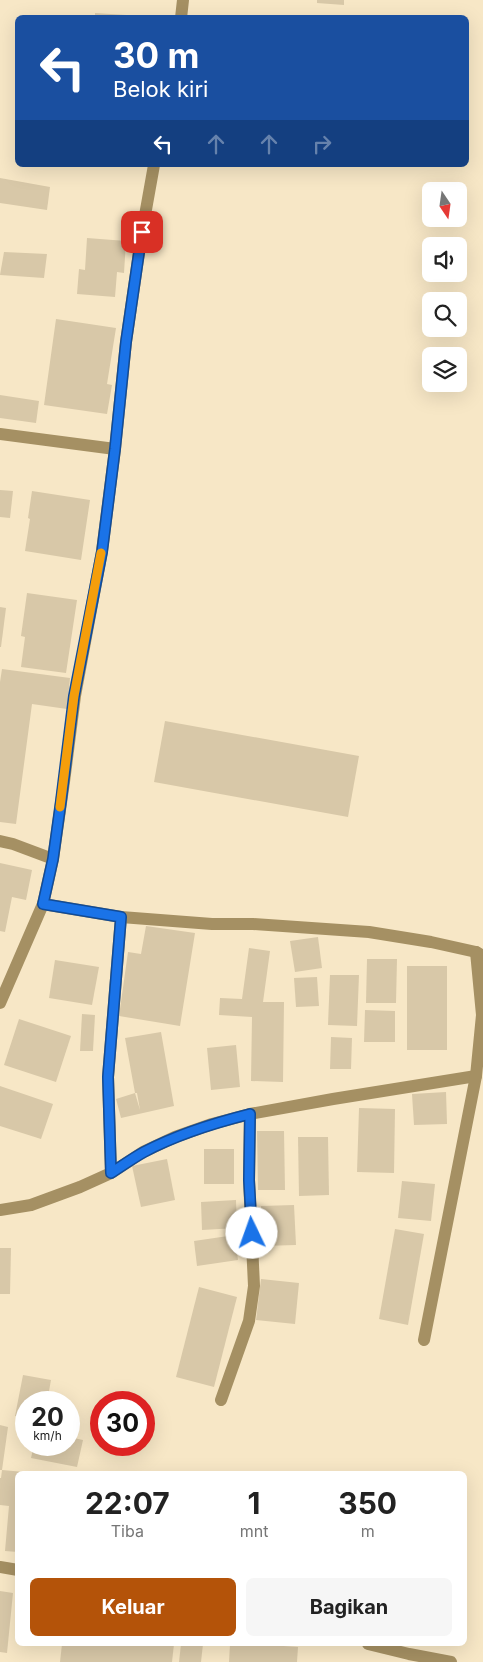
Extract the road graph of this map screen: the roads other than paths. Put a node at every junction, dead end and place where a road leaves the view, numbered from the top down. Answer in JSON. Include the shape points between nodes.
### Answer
{"nodes":[{"id":1,"x":183,"y":0,"type":"edge"},
{"id":2,"x":181,"y":15,"type":"edge"},
{"id":3,"x":154,"y":167,"type":"edge"},
{"id":4,"x":0,"y":434,"type":"edge"},
{"id":5,"x":115,"y":449,"type":"junction"},
{"id":6,"x":0,"y":841,"type":"edge"},
{"id":7,"x":53,"y":859,"type":"junction"},
{"id":8,"x":43,"y":904,"type":"junction"},
{"id":9,"x":121,"y":917,"type":"junction"},
{"id":10,"x":480,"y":954,"type":"edge"},
{"id":11,"x":0,"y":1003,"type":"edge"},
{"id":12,"x":476,"y":1076,"type":"junction"},
{"id":13,"x":250,"y":1114,"type":"junction"},
{"id":14,"x":111,"y":1173,"type":"junction"},
{"id":15,"x":0,"y":1210,"type":"edge"},
{"id":16,"x":424,"y":1340,"type":"dead end"},
{"id":17,"x":221,"y":1400,"type":"dead end"},
{"id":18,"x":0,"y":1567,"type":"edge"},
{"id":19,"x":15,"y":1570,"type":"edge"},
{"id":20,"x":376,"y":1646,"type":"edge"},
{"id":21,"x":451,"y":1662,"type":"edge"}],
"edges":[{"from":1,"to":2,"type":"street"},
{"from":3,"to":5,"type":"street","via":[[126,342]]},
{"from":4,"to":5,"type":"street"},
{"from":5,"to":7,"type":"street","via":[[102,552],[74,696]]},
{"from":6,"to":7,"type":"street"},
{"from":7,"to":8,"type":"street"},
{"from":8,"to":9,"type":"street"},
{"from":8,"to":11,"type":"street"},
{"from":9,"to":10,"type":"street","via":[[369,932]]},
{"from":9,"to":14,"type":"street","via":[[108,1077]]},
{"from":10,"to":12,"type":"street","via":[[482,1015]]},
{"from":12,"to":13,"type":"street"},
{"from":12,"to":16,"type":"street"},
{"from":13,"to":14,"type":"street","via":[[175,1137],[143,1152]]},
{"from":13,"to":17,"type":"street","via":[[249,1180],[254,1286],[249,1321]]},
{"from":14,"to":15,"type":"street","via":[[31,1204]]},
{"from":18,"to":19,"type":"street"},
{"from":20,"to":21,"type":"street"}]}
